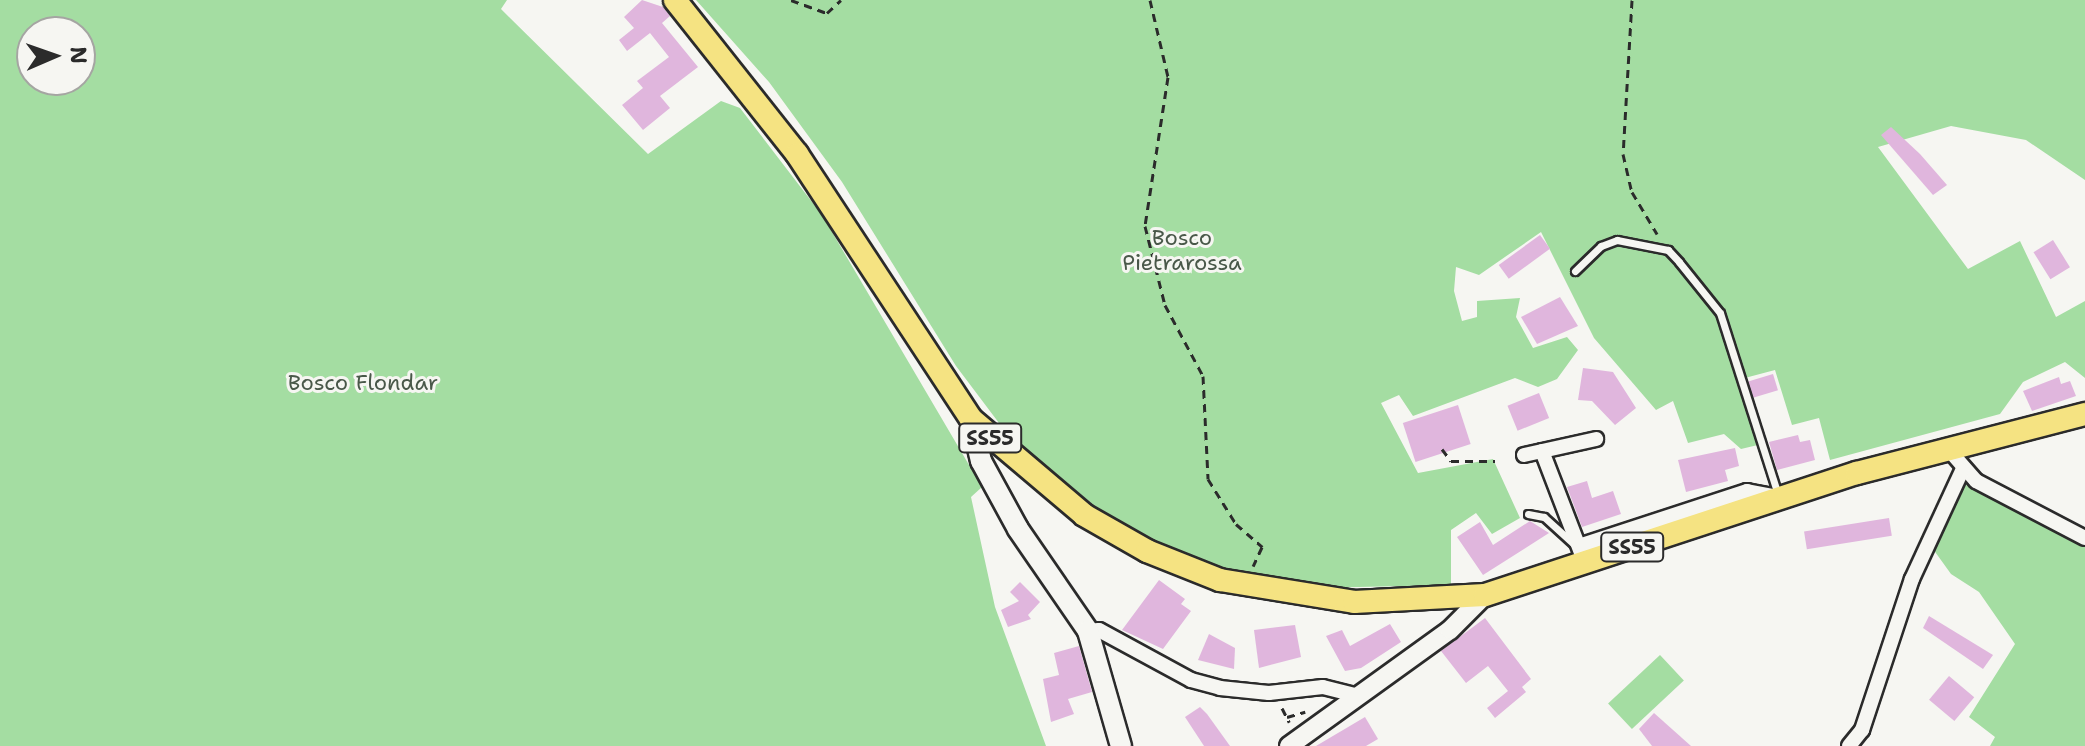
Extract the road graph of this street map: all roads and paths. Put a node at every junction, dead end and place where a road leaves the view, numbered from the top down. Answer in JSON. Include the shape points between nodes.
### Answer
{"nodes":[{"id":1,"x":675,"y":0,"type":"edge"},
{"id":2,"x":791,"y":0,"type":"edge"},
{"id":3,"x":841,"y":0,"type":"edge"},
{"id":4,"x":1150,"y":0,"type":"edge"},
{"id":5,"x":1632,"y":0,"type":"edge"},
{"id":6,"x":1668,"y":250,"type":"junction"},
{"id":7,"x":1575,"y":271,"type":"dead end"},
{"id":8,"x":2085,"y":414,"type":"edge"},
{"id":9,"x":971,"y":419,"type":"junction"},
{"id":10,"x":1596,"y":439,"type":"dead end"},
{"id":11,"x":1442,"y":449,"type":"dead end"},
{"id":12,"x":1949,"y":450,"type":"junction"},
{"id":13,"x":1542,"y":451,"type":"junction"},
{"id":14,"x":1524,"y":455,"type":"dead end"},
{"id":15,"x":1495,"y":461,"type":"dead end"},
{"id":16,"x":1962,"y":471,"type":"junction"},
{"id":17,"x":1779,"y":497,"type":"junction"},
{"id":18,"x":1528,"y":514,"type":"dead end"},
{"id":19,"x":2085,"y":538,"type":"edge"},
{"id":20,"x":1582,"y":555,"type":"junction"},
{"id":21,"x":1243,"y":586,"type":"junction"},
{"id":22,"x":1485,"y":595,"type":"junction"},
{"id":23,"x":1088,"y":631,"type":"junction"},
{"id":24,"x":1269,"y":693,"type":"junction"},
{"id":25,"x":1359,"y":696,"type":"junction"},
{"id":26,"x":1293,"y":744,"type":"edge"},
{"id":27,"x":1121,"y":746,"type":"edge"},
{"id":28,"x":1849,"y":746,"type":"edge"}],
"edges":[{"from":1,"to":9,"type":"main road","number":"SS55","via":[[797,154]]},
{"from":2,"to":3,"type":"path","via":[[827,13]]},
{"from":4,"to":21,"type":"path","via":[[1168,77],[1145,226],[1165,305],[1203,376],[1208,479],[1236,524],[1262,547]]},
{"from":5,"to":6,"type":"path","via":[[1625,170]]},
{"from":6,"to":7,"type":"lane","via":[[1617,240]]},
{"from":6,"to":17,"type":"lane","via":[[1720,313]]},
{"from":8,"to":12,"type":"main road","number":"SS55"},
{"from":9,"to":21,"type":"main road","number":"SS55","via":[[1084,515],[1147,551]]},
{"from":9,"to":23,"type":"main road","via":[[981,461],[1010,515]]},
{"from":10,"to":13,"type":"street"},
{"from":11,"to":15,"type":"path","via":[[1451,461]]},
{"from":12,"to":16,"type":"street"},
{"from":12,"to":17,"type":"main road","number":"SS55"},
{"from":13,"to":14,"type":"street"},
{"from":13,"to":20,"type":"street"},
{"from":16,"to":19,"type":"street"},
{"from":16,"to":28,"type":"street","via":[[1912,579],[1862,730]]},
{"from":17,"to":20,"type":"main road","number":"SS55"},
{"from":18,"to":20,"type":"lane","via":[[1544,517]]},
{"from":20,"to":22,"type":"main road","number":"SS55"},
{"from":21,"to":22,"type":"main road","number":"SS55","via":[[1354,602]]},
{"from":22,"to":25,"type":"street","via":[[1450,630]]},
{"from":23,"to":24,"type":"street","via":[[1099,630],[1191,680]]},
{"from":23,"to":27,"type":"main road"},
{"from":24,"to":25,"type":"street","via":[[1323,687]]},
{"from":24,"to":26,"type":"path"},
{"from":25,"to":26,"type":"street"}]}
